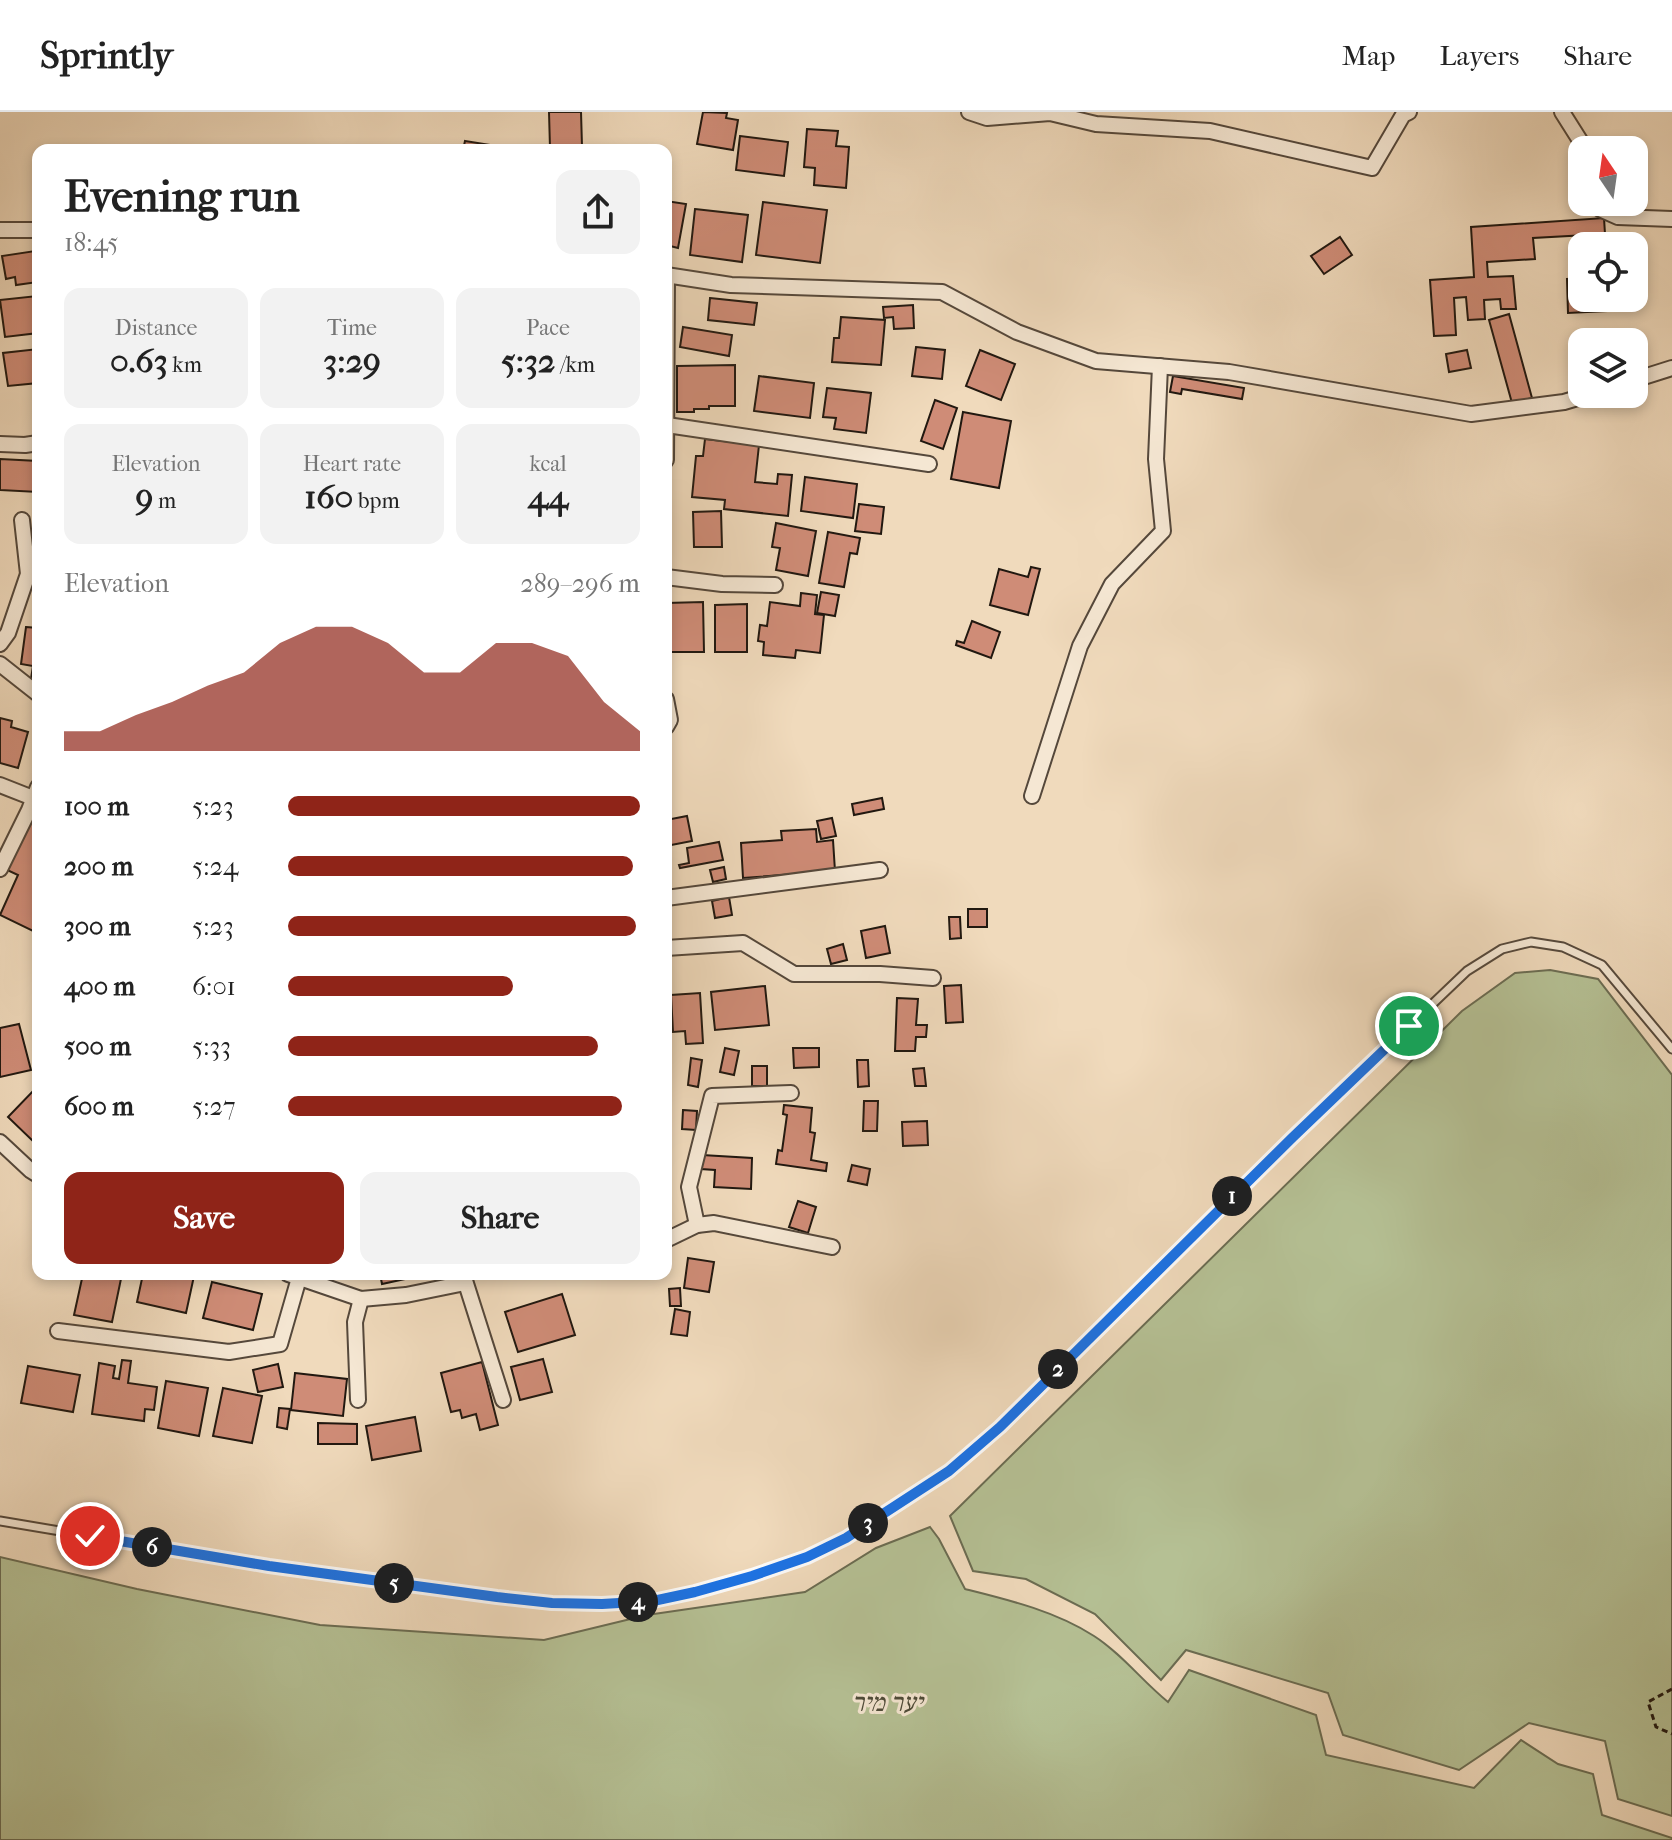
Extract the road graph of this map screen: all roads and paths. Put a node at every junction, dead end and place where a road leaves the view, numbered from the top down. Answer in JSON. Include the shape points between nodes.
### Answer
{"nodes":[{"id":1,"x":969,"y":112,"type":"edge"},
{"id":2,"x":1050,"y":112,"type":"edge"},
{"id":3,"x":1409,"y":112,"type":"edge"},
{"id":4,"x":1562,"y":112,"type":"edge"},
{"id":5,"x":1577,"y":136,"type":"edge"},
{"id":6,"x":1616,"y":216,"type":"edge"},
{"id":7,"x":1672,"y":219,"type":"edge"},
{"id":8,"x":0,"y":230,"type":"edge"},
{"id":9,"x":32,"y":230,"type":"edge"},
{"id":10,"x":672,"y":276,"type":"edge"},
{"id":11,"x":1160,"y":366,"type":"junction"},
{"id":12,"x":1672,"y":368,"type":"edge"},
{"id":13,"x":1648,"y":376,"type":"edge"},
{"id":14,"x":1568,"y":401,"type":"edge"},
{"id":15,"x":672,"y":426,"type":"edge"},
{"id":16,"x":0,"y":444,"type":"edge"},
{"id":17,"x":32,"y":444,"type":"edge"},
{"id":18,"x":929,"y":464,"type":"dead end"},
{"id":19,"x":22,"y":520,"type":"dead end"},
{"id":20,"x":672,"y":578,"type":"edge"},
{"id":21,"x":775,"y":585,"type":"dead end"},
{"id":22,"x":0,"y":644,"type":"edge"},
{"id":23,"x":0,"y":664,"type":"edge"},
{"id":24,"x":32,"y":689,"type":"edge"},
{"id":25,"x":0,"y":785,"type":"edge"},
{"id":26,"x":1032,"y":796,"type":"dead end"},
{"id":27,"x":32,"y":801,"type":"edge"},
{"id":28,"x":32,"y":808,"type":"edge"},
{"id":29,"x":0,"y":869,"type":"edge"},
{"id":30,"x":880,"y":870,"type":"dead end"},
{"id":31,"x":672,"y":897,"type":"edge"},
{"id":32,"x":672,"y":948,"type":"edge"},
{"id":33,"x":933,"y":978,"type":"dead end"},
{"id":34,"x":1672,"y":1049,"type":"edge"},
{"id":35,"x":791,"y":1093,"type":"dead end"},
{"id":36,"x":0,"y":1142,"type":"edge"},
{"id":37,"x":32,"y":1171,"type":"edge"},
{"id":38,"x":697,"y":1225,"type":"junction"},
{"id":39,"x":672,"y":1237,"type":"edge"},
{"id":40,"x":832,"y":1247,"type":"dead end"},
{"id":41,"x":292,"y":1280,"type":"edge"},
{"id":42,"x":305,"y":1280,"type":"edge"},
{"id":43,"x":457,"y":1280,"type":"edge"},
{"id":44,"x":465,"y":1280,"type":"edge"},
{"id":45,"x":361,"y":1299,"type":"junction"},
{"id":46,"x":58,"y":1331,"type":"dead end"},
{"id":47,"x":358,"y":1400,"type":"dead end"},
{"id":48,"x":503,"y":1400,"type":"dead end"},
{"id":49,"x":0,"y":1521,"type":"edge"},
{"id":50,"x":1672,"y":1689,"type":"edge"},
{"id":51,"x":1672,"y":1734,"type":"edge"}],
"edges":[{"from":1,"to":2,"type":"street","via":[[987,118]]},
{"from":2,"to":3,"type":"street","via":[[1096,124],[1210,131],[1372,168]]},
{"from":4,"to":5,"type":"street"},
{"from":6,"to":7,"type":"street"},
{"from":8,"to":9,"type":"street"},
{"from":10,"to":11,"type":"street","via":[[731,285],[942,292],[1017,332],[1096,361]]},
{"from":11,"to":14,"type":"street","via":[[1229,372],[1471,414]]},
{"from":11,"to":26,"type":"street","via":[[1156,459],[1163,531],[1112,584],[1080,646]]},
{"from":12,"to":13,"type":"street"},
{"from":15,"to":18,"type":"street"},
{"from":16,"to":17,"type":"street"},
{"from":19,"to":22,"type":"street","via":[[28,574]]},
{"from":20,"to":21,"type":"street"},
{"from":23,"to":24,"type":"street"},
{"from":25,"to":27,"type":"street"},
{"from":28,"to":29,"type":"street"},
{"from":30,"to":31,"type":"street"},
{"from":32,"to":33,"type":"street","via":[[743,943],[794,974]]},
{"from":34,"to":49,"type":"lane","via":[[1602,965],[1563,947],[1531,942],[1502,949],[1467,971],[949,1471],[846,1538],[752,1576],[640,1602],[552,1603],[269,1566]]},
{"from":35,"to":38,"type":"street","via":[[712,1096],[689,1187]]},
{"from":36,"to":37,"type":"street"},
{"from":38,"to":39,"type":"street"},
{"from":38,"to":40,"type":"street","via":[[714,1223]]},
{"from":41,"to":46,"type":"street","via":[[280,1344],[229,1352]]},
{"from":42,"to":45,"type":"street"},
{"from":43,"to":45,"type":"street","via":[[406,1295]]},
{"from":44,"to":48,"type":"street"},
{"from":45,"to":47,"type":"street","via":[[355,1322]]},
{"from":50,"to":51,"type":"path","via":[[1648,1702],[1656,1727]]}]}
